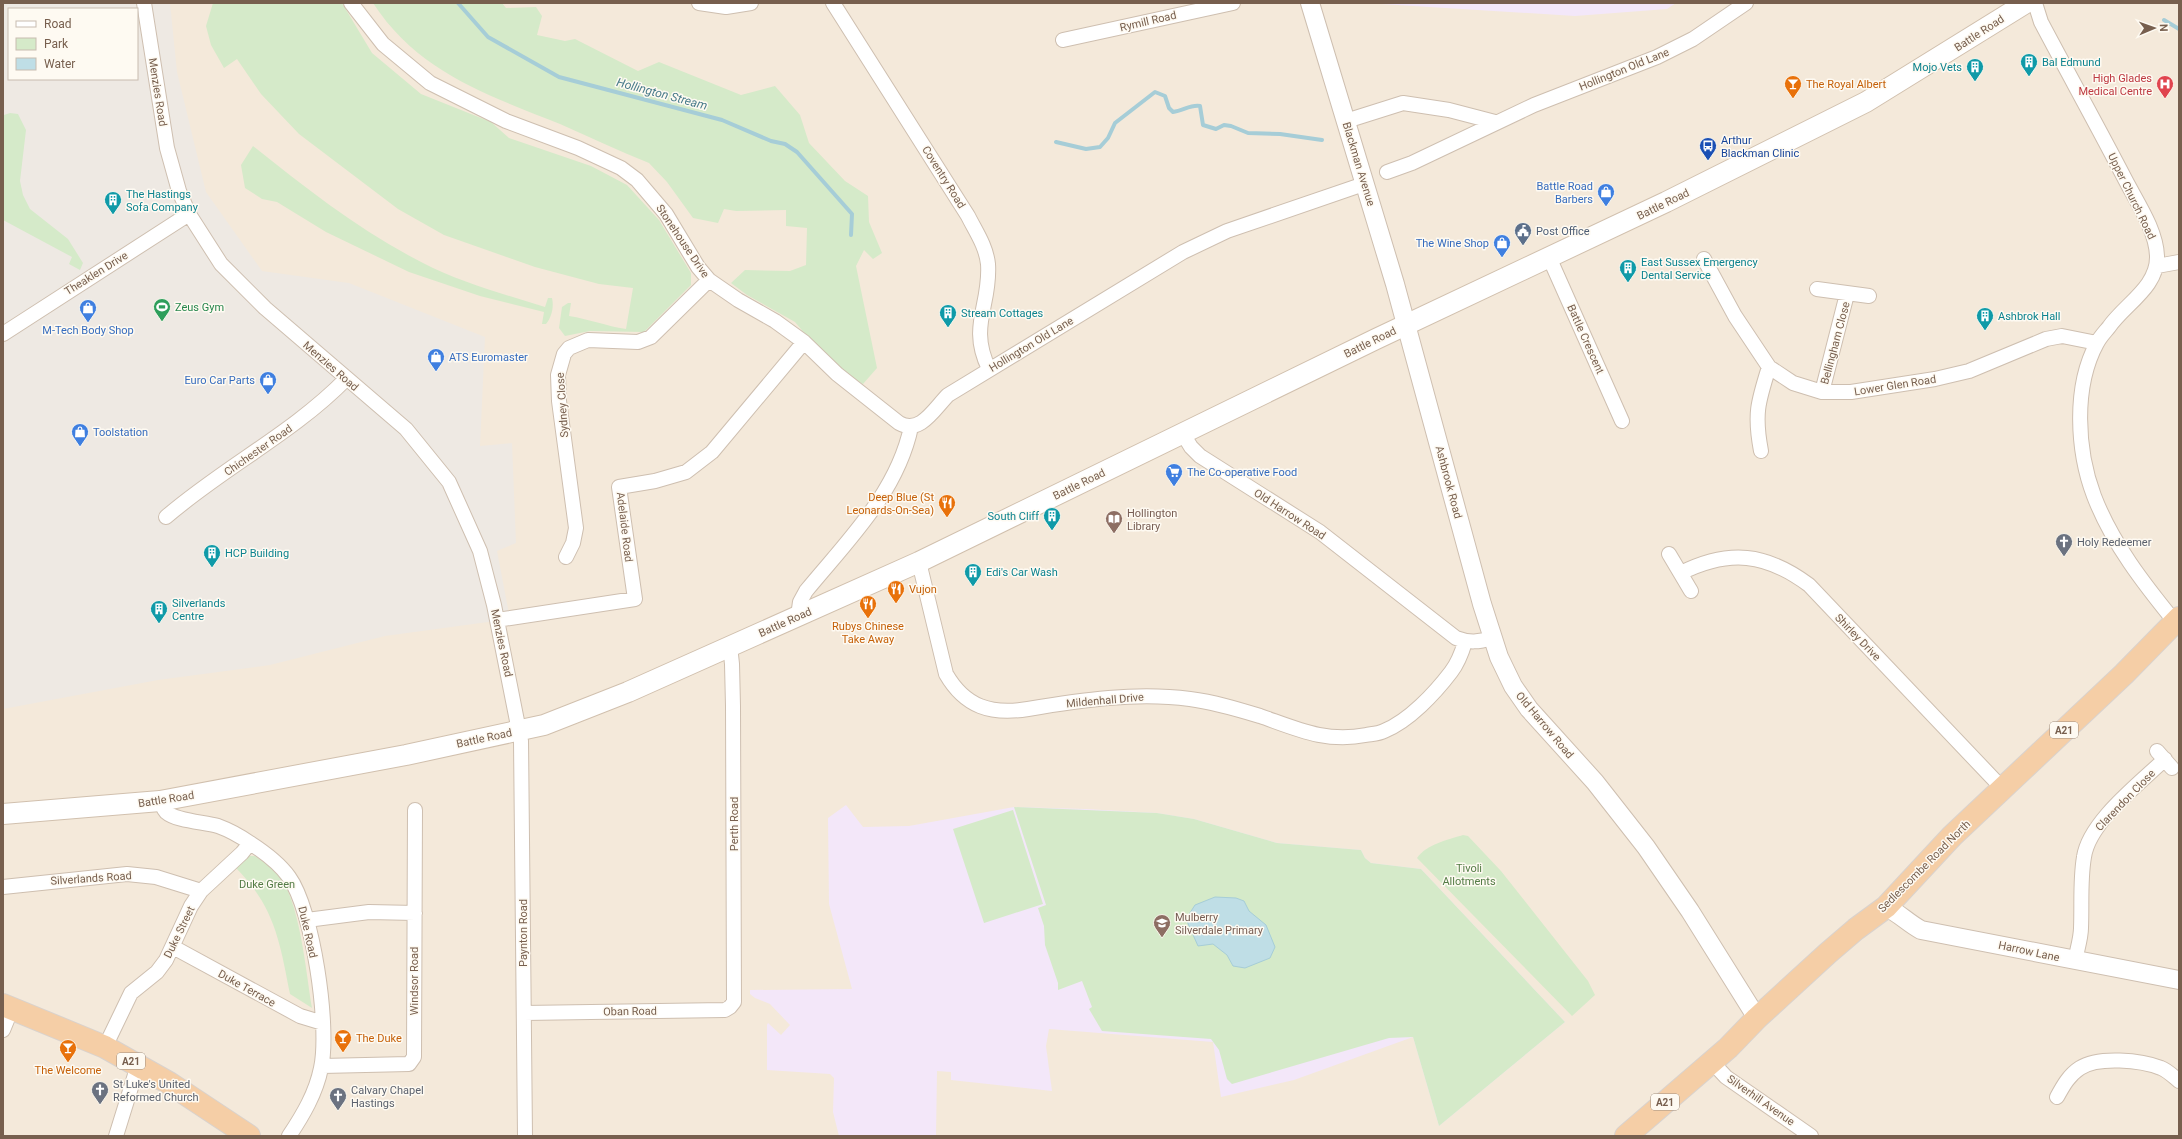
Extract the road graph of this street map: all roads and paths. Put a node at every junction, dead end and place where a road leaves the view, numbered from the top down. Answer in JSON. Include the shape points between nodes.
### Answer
{"nodes":[{"id":1,"x":144,"y":3,"type":"edge"},
{"id":2,"x":351,"y":3,"type":"edge"},
{"id":3,"x":699,"y":3,"type":"edge"},
{"id":4,"x":751,"y":3,"type":"edge"},
{"id":5,"x":833,"y":3,"type":"edge"},
{"id":6,"x":1233,"y":3,"type":"edge"},
{"id":7,"x":1310,"y":3,"type":"edge"},
{"id":8,"x":1746,"y":3,"type":"edge"},
{"id":9,"x":2026,"y":3,"type":"edge"},
{"id":10,"x":2035,"y":3,"type":"edge"},
{"id":11,"x":1064,"y":40,"type":"dead end"},
{"id":12,"x":1346,"y":121,"type":"junction"},
{"id":13,"x":1495,"y":122,"type":"junction"},
{"id":14,"x":1387,"y":172,"type":"dead end"},
{"id":15,"x":1364,"y":184,"type":"junction"},
{"id":16,"x":189,"y":214,"type":"junction"},
{"id":17,"x":1549,"y":257,"type":"junction"},
{"id":18,"x":1704,"y":260,"type":"dead end"},
{"id":19,"x":2179,"y":262,"type":"edge"},
{"id":20,"x":2157,"y":266,"type":"junction"},
{"id":21,"x":709,"y":280,"type":"junction"},
{"id":22,"x":1817,"y":289,"type":"dead end"},
{"id":23,"x":1847,"y":294,"type":"junction"},
{"id":24,"x":1869,"y":296,"type":"dead end"},
{"id":25,"x":1406,"y":325,"type":"junction"},
{"id":26,"x":3,"y":334,"type":"edge"},
{"id":27,"x":804,"y":342,"type":"junction"},
{"id":28,"x":2097,"y":343,"type":"junction"},
{"id":29,"x":1769,"y":367,"type":"junction"},
{"id":30,"x":989,"y":369,"type":"junction"},
{"id":31,"x":346,"y":379,"type":"junction"},
{"id":32,"x":1822,"y":392,"type":"junction"},
{"id":33,"x":1622,"y":421,"type":"dead end"},
{"id":34,"x":911,"y":427,"type":"junction"},
{"id":35,"x":1183,"y":434,"type":"junction"},
{"id":36,"x":1761,"y":451,"type":"dead end"},
{"id":37,"x":166,"y":517,"type":"dead end"},
{"id":38,"x":1669,"y":554,"type":"dead end"},
{"id":39,"x":566,"y":557,"type":"dead end"},
{"id":40,"x":918,"y":562,"type":"junction"},
{"id":41,"x":1681,"y":573,"type":"junction"},
{"id":42,"x":1691,"y":591,"type":"dead end"},
{"id":43,"x":798,"y":616,"type":"junction"},
{"id":44,"x":497,"y":620,"type":"junction"},
{"id":45,"x":2177,"y":620,"type":"edge"},
{"id":46,"x":1492,"y":638,"type":"junction"},
{"id":47,"x":1465,"y":642,"type":"junction"},
{"id":48,"x":730,"y":646,"type":"junction"},
{"id":49,"x":520,"y":731,"type":"junction"},
{"id":50,"x":2164,"y":759,"type":"dead end"},
{"id":51,"x":2002,"y":788,"type":"junction"},
{"id":52,"x":160,"y":801,"type":"junction"},
{"id":53,"x":415,"y":810,"type":"dead end"},
{"id":54,"x":3,"y":814,"type":"edge"},
{"id":55,"x":250,"y":843,"type":"junction"},
{"id":56,"x":3,"y":887,"type":"edge"},
{"id":57,"x":201,"y":891,"type":"junction"},
{"id":58,"x":1886,"y":907,"type":"junction"},
{"id":59,"x":414,"y":913,"type":"junction"},
{"id":60,"x":307,"y":920,"type":"junction"},
{"id":61,"x":173,"y":947,"type":"junction"},
{"id":62,"x":2075,"y":961,"type":"junction"},
{"id":63,"x":2179,"y":980,"type":"edge"},
{"id":64,"x":734,"y":1002,"type":"joint"},
{"id":65,"x":7,"y":1006,"type":"edge"},
{"id":66,"x":524,"y":1013,"type":"junction"},
{"id":67,"x":1757,"y":1018,"type":"junction"},
{"id":68,"x":323,"y":1023,"type":"junction"},
{"id":69,"x":3,"y":1030,"type":"edge"},
{"id":70,"x":105,"y":1047,"type":"junction"},
{"id":71,"x":1712,"y":1062,"type":"junction"},
{"id":72,"x":138,"y":1065,"type":"junction"},
{"id":73,"x":322,"y":1066,"type":"junction"},
{"id":74,"x":2179,"y":1081,"type":"edge"},
{"id":75,"x":2057,"y":1097,"type":"dead end"},
{"id":76,"x":116,"y":1136,"type":"edge"},
{"id":77,"x":249,"y":1136,"type":"edge"},
{"id":78,"x":289,"y":1136,"type":"edge"},
{"id":79,"x":525,"y":1136,"type":"edge"},
{"id":80,"x":1626,"y":1136,"type":"edge"},
{"id":81,"x":1811,"y":1136,"type":"edge"}],
"edges":[{"from":1,"to":16,"type":"street","name":"Menzies Road","via":[[167,148],[179,191]]},
{"from":2,"to":21,"type":"street","name":"Stonehouse Drive","via":[[383,44],[430,83],[506,121],[578,148],[620,168],[636,180],[666,214],[698,267]]},
{"from":3,"to":4,"type":"street","via":[[726,7]]},
{"from":5,"to":30,"type":"street","name":"Coventry Road","via":[[944,177],[984,247],[988,278],[980,319],[979,343]]},
{"from":6,"to":11,"type":"street","name":"Rymill Road"},
{"from":7,"to":12,"type":"street","name":"Blackman Avenue"},
{"from":8,"to":13,"type":"street","name":"Hollington Old Lane","via":[[1693,39],[1657,57]]},
{"from":9,"to":17,"type":"main road","name":"Battle Road","via":[[1866,102]]},
{"from":10,"to":20,"type":"street","name":"Upper Church Road","via":[[2041,22],[2143,214],[2155,242]]},
{"from":12,"to":13,"type":"street","via":[[1403,103],[1449,110]]},
{"from":12,"to":15,"type":"street","name":"Blackman Avenue"},
{"from":13,"to":14,"type":"street","name":"Hollington Old Lane","via":[[1412,163]]},
{"from":15,"to":25,"type":"street","name":"Blackman Avenue"},
{"from":15,"to":30,"type":"street","name":"Hollington Old Lane","via":[[1228,231],[1183,252]]},
{"from":16,"to":26,"type":"street","name":"Theaklen Drive"},
{"from":16,"to":31,"type":"street","name":"Menzies Road","via":[[221,264],[265,308]]},
{"from":17,"to":25,"type":"main road","name":"Battle Road"},
{"from":17,"to":33,"type":"street","name":"Battle Crescent"},
{"from":18,"to":29,"type":"street","name":"Lower Glen Road","via":[[1735,316]]},
{"from":19,"to":20,"type":"street"},
{"from":20,"to":28,"type":"street","via":[[2150,282],[2118,315]]},
{"from":21,"to":27,"type":"street","name":"Stonehouse Drive","via":[[738,300],[775,320]]},
{"from":21,"to":39,"type":"street","name":"Sydney Close","via":[[651,337],[638,342],[588,340],[569,348],[564,354],[558,375],[559,401],[576,528]]},
{"from":22,"to":23,"type":"street","name":"Bellingham Close"},
{"from":23,"to":24,"type":"street","name":"Bellingham Close"},
{"from":23,"to":32,"type":"street","name":"Bellingham Close"},
{"from":25,"to":35,"type":"main road","name":"Battle Road"},
{"from":25,"to":46,"type":"street","name":"Ashbrook Road"},
{"from":27,"to":34,"type":"street","name":"Stonehouse Drive","via":[[837,374],[898,423]]},
{"from":27,"to":44,"type":"street","name":"Adelaide Road","via":[[712,452],[686,472],[655,481],[619,487],[635,599]]},
{"from":28,"to":32,"type":"street","name":"Lower Glen Road","via":[[2062,336],[1970,371],[1866,391]]},
{"from":28,"to":45,"type":"street","via":[[2087,369],[2081,412],[2083,449],[2094,496],[2116,540],[2144,583]]},
{"from":29,"to":32,"type":"street","name":"Lower Glen Road","via":[[1793,383]]},
{"from":29,"to":36,"type":"street","via":[[1756,411]]},
{"from":30,"to":34,"type":"street","name":"Hollington Old Lane","via":[[948,395],[919,425]]},
{"from":31,"to":37,"type":"street","name":"Chichester Road","via":[[324,402],[301,420]]},
{"from":31,"to":44,"type":"street","name":"Menzies Road","via":[[406,429],[450,482],[480,551]]},
{"from":34,"to":43,"type":"street","via":[[907,445],[877,505],[806,591],[800,602]]},
{"from":35,"to":40,"type":"main road","name":"Battle Road"},
{"from":35,"to":47,"type":"street","name":"Old Harrow Road","via":[[1191,448],[1200,456],[1320,532],[1444,629]]},
{"from":38,"to":41,"type":"street"},
{"from":40,"to":43,"type":"main road","name":"Battle Road"},
{"from":40,"to":47,"type":"street","name":"Mildenhall Drive","via":[[946,674],[954,689],[969,701],[989,709],[1009,712],[1146,695],[1224,705],[1327,738],[1356,737],[1383,732],[1406,718],[1452,671]]},
{"from":41,"to":42,"type":"street"},
{"from":41,"to":51,"type":"street","name":"Shirley Drive","via":[[1710,561],[1734,557],[1773,563],[1791,572],[1809,585]]},
{"from":43,"to":48,"type":"main road","name":"Battle Road"},
{"from":44,"to":49,"type":"street","name":"Menzies Road"},
{"from":45,"to":51,"type":"highway","name":"Sedlescombe Road North","number":"A21","via":[[2124,674]]},
{"from":46,"to":47,"type":"street"},
{"from":46,"to":67,"type":"street","name":"Old Harrow Road","via":[[1513,686],[1529,709],[1595,782],[1646,847],[1690,911]]},
{"from":48,"to":49,"type":"main road","name":"Battle Road","via":[[628,692],[544,725]]},
{"from":48,"to":64,"type":"street","name":"Perth Road","via":[[733,714]]},
{"from":49,"to":52,"type":"main road","name":"Battle Road"},
{"from":49,"to":66,"type":"street","name":"Paynton Road"},
{"from":50,"to":62,"type":"street","name":"Clarendon Close","via":[[2104,818],[2088,844],[2081,881],[2081,930]]},
{"from":51,"to":58,"type":"highway","name":"Sedlescombe Road North","number":"A21","via":[[1952,836]]},
{"from":52,"to":54,"type":"main road","name":"Battle Road"},
{"from":52,"to":55,"type":"street","name":"Duke Road","via":[[165,811],[173,816],[217,826]]},
{"from":53,"to":59,"type":"street","name":"Windsor Road"},
{"from":55,"to":57,"type":"street","name":"Duke Street"},
{"from":55,"to":60,"type":"street","name":"Duke Road","via":[[274,860],[288,876],[302,903]]},
{"from":56,"to":57,"type":"street","name":"Silverlands Road","via":[[127,874],[156,877]]},
{"from":57,"to":61,"type":"street","name":"Duke Street","via":[[191,906]]},
{"from":58,"to":62,"type":"street","name":"Harrow Lane","via":[[1921,930]]},
{"from":58,"to":67,"type":"highway","name":"Sedlescombe Road North","number":"A21","via":[[1856,929]]},
{"from":59,"to":60,"type":"street","via":[[369,912]]},
{"from":59,"to":73,"type":"street","name":"Windsor Road","via":[[414,1057],[409,1064]]},
{"from":60,"to":68,"type":"street","name":"Duke Road"},
{"from":61,"to":68,"type":"street","name":"Duke Terrace","via":[[292,1013],[310,1021]]},
{"from":61,"to":70,"type":"street","name":"Duke Street","via":[[157,972],[131,993]]},
{"from":62,"to":63,"type":"street","name":"Harrow Lane"},
{"from":64,"to":66,"type":"street","name":"Oban Road","via":[[725,1010]]},
{"from":65,"to":69,"type":"street"},
{"from":65,"to":70,"type":"highway","number":"A21"},
{"from":66,"to":79,"type":"street","name":"Paynton Road"},
{"from":67,"to":71,"type":"highway","name":"Sedlescombe Road North","number":"A21"},
{"from":68,"to":73,"type":"street","name":"Duke Road"},
{"from":70,"to":72,"type":"highway","number":"A21"},
{"from":71,"to":80,"type":"highway","name":"Sedlescombe Road North","number":"A21"},
{"from":71,"to":81,"type":"street","name":"Silverhill Avenue","via":[[1726,1077]]},
{"from":72,"to":76,"type":"street"},
{"from":72,"to":77,"type":"highway","number":"A21"},
{"from":73,"to":78,"type":"street","name":"Duke Road","via":[[317,1086],[305,1112]]},
{"from":74,"to":75,"type":"street","via":[[2162,1068],[2127,1061],[2098,1060],[2080,1068],[2068,1078]]}]}
